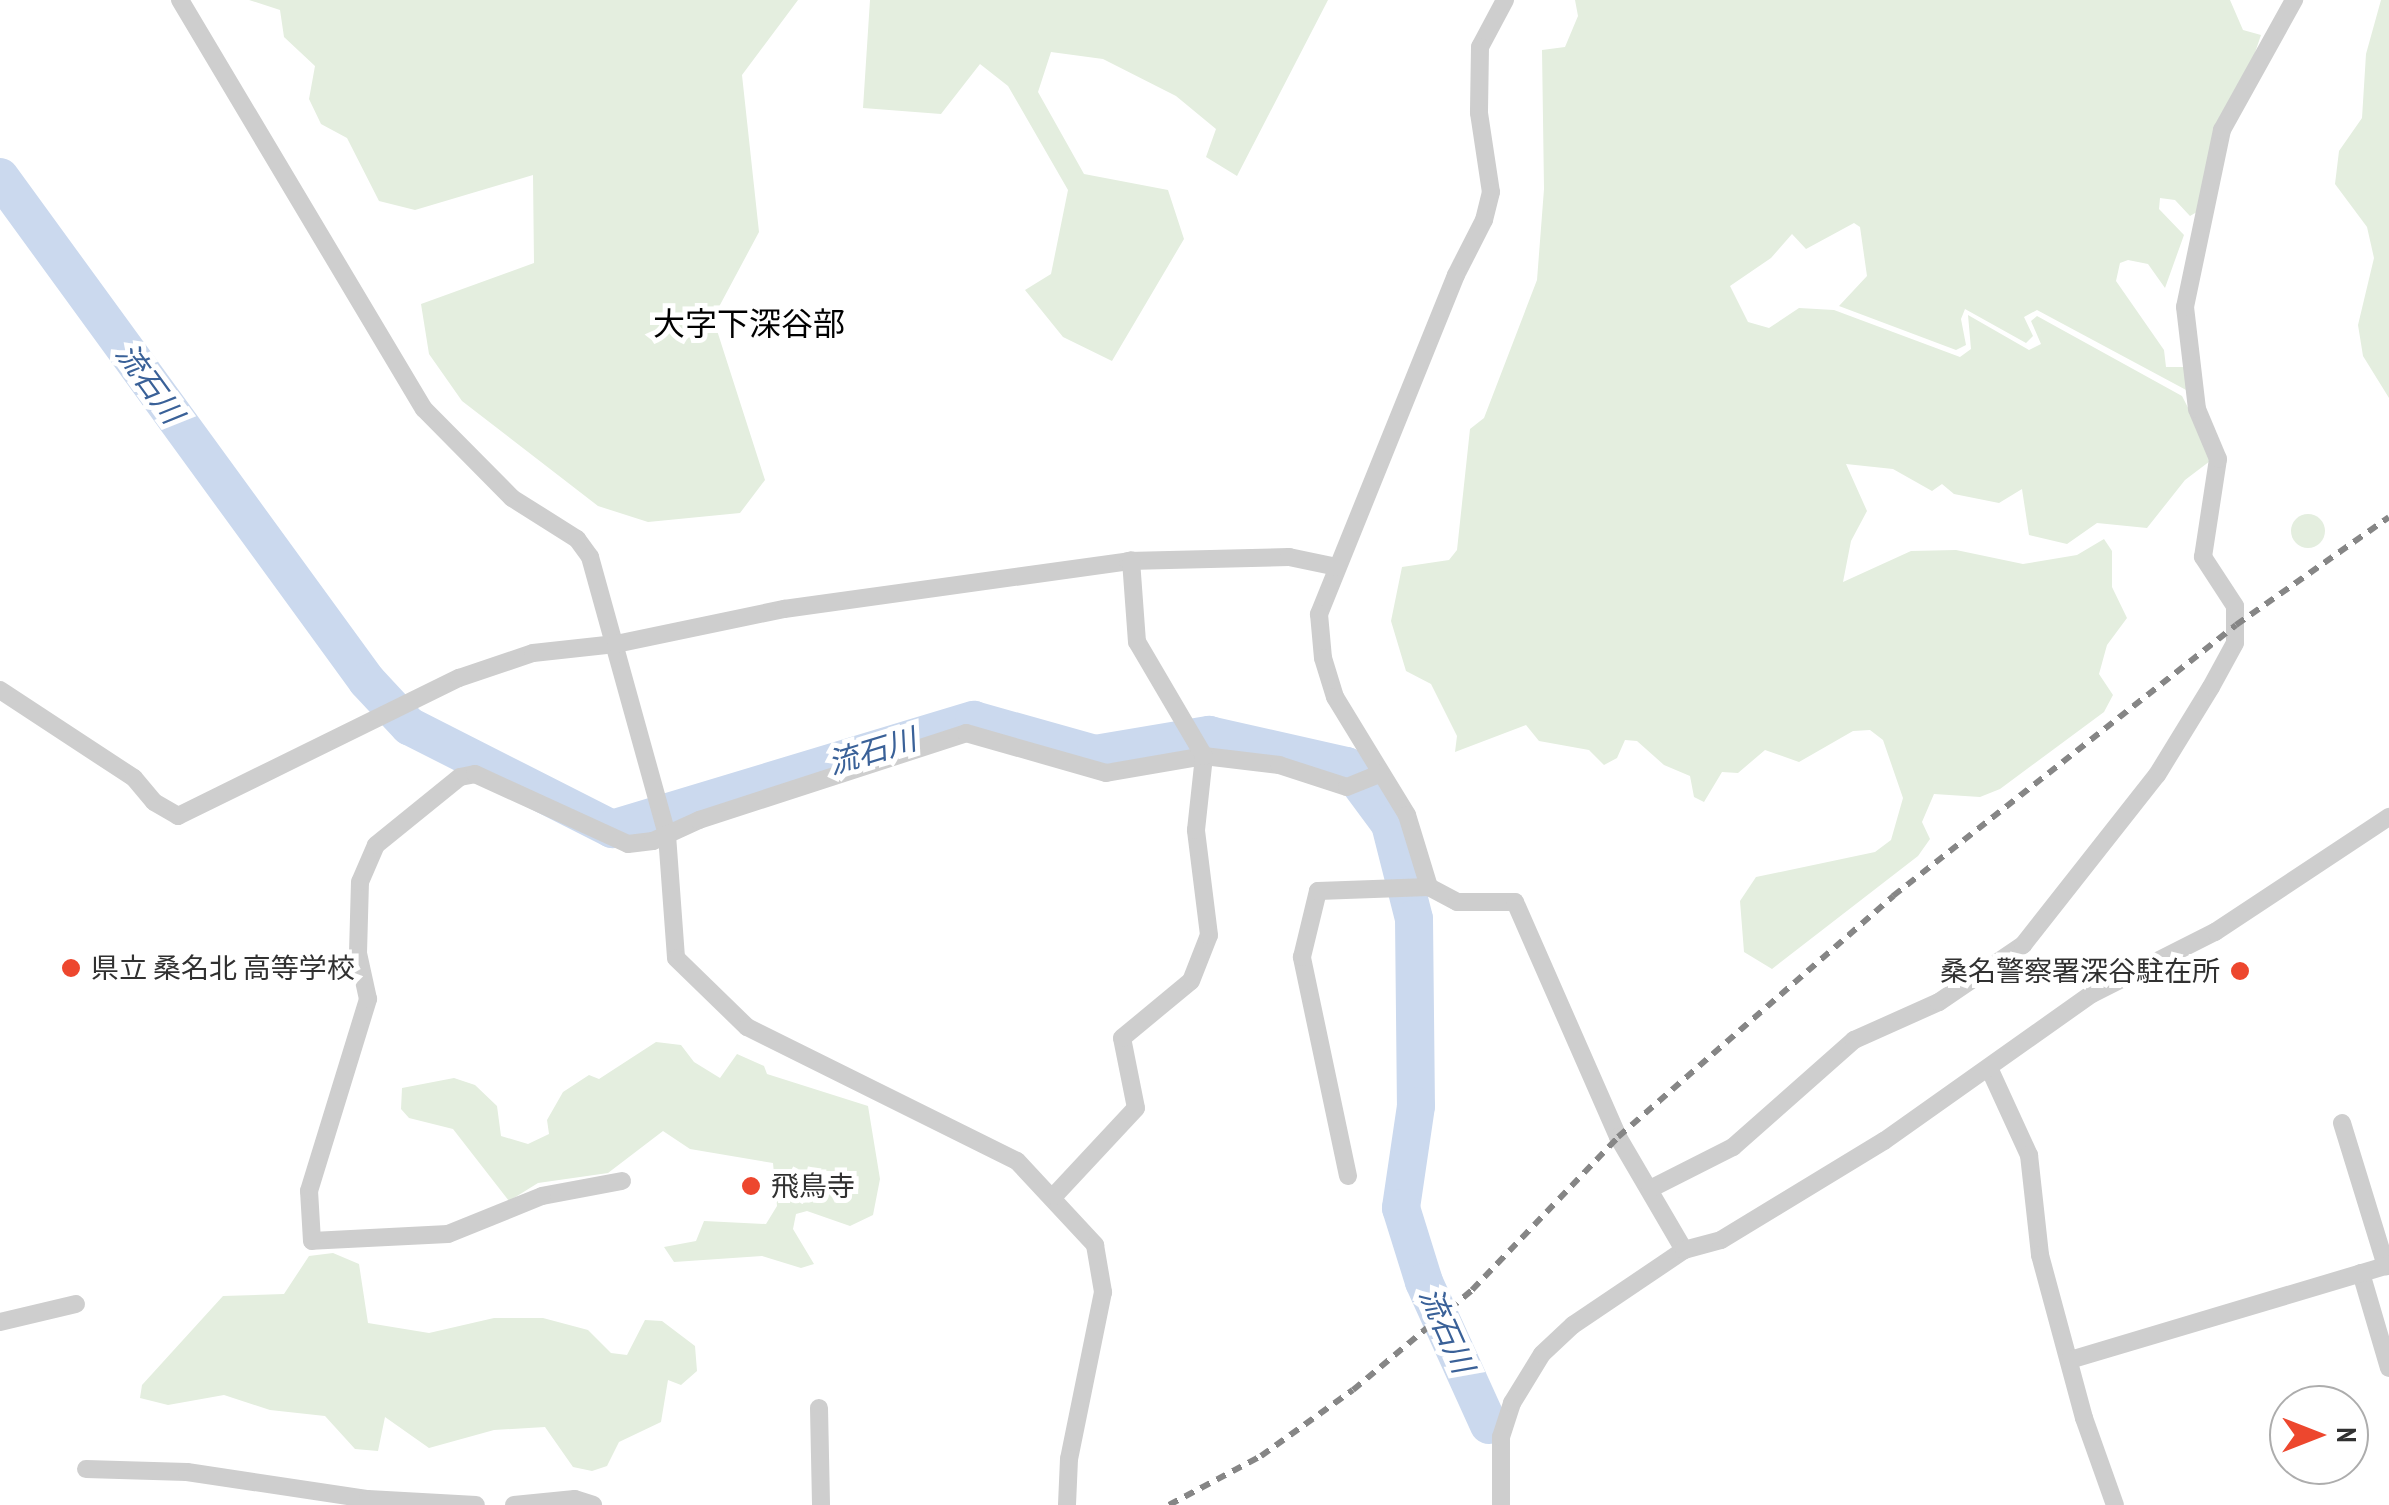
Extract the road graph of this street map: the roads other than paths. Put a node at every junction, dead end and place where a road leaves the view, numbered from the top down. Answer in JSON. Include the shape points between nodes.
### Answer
{"nodes":[{"id":1,"x":180,"y":0,"type":"edge"},
{"id":2,"x":1505,"y":0,"type":"edge"},
{"id":3,"x":2294,"y":0,"type":"edge"},
{"id":4,"x":1131,"y":560,"type":"junction"},
{"id":5,"x":1337,"y":567,"type":"junction"},
{"id":6,"x":616,"y":644,"type":"junction"},
{"id":7,"x":0,"y":690,"type":"edge"},
{"id":8,"x":1204,"y":756,"type":"junction"},
{"id":9,"x":1379,"y":774,"type":"junction"},
{"id":10,"x":2389,"y":817,"type":"edge"},
{"id":11,"x":667,"y":834,"type":"junction"},
{"id":12,"x":1429,"y":886,"type":"junction"},
{"id":13,"x":1990,"y":1070,"type":"junction"},
{"id":14,"x":2342,"y":1123,"type":"dead end"},
{"id":15,"x":1348,"y":1176,"type":"dead end"},
{"id":16,"x":622,"y":1181,"type":"dead end"},
{"id":17,"x":1650,"y":1189,"type":"junction"},
{"id":18,"x":1054,"y":1196,"type":"junction"},
{"id":19,"x":1684,"y":1250,"type":"junction"},
{"id":20,"x":2388,"y":1266,"type":"edge"},
{"id":21,"x":2361,"y":1273,"type":"junction"},
{"id":22,"x":76,"y":1304,"type":"dead end"},
{"id":23,"x":0,"y":1322,"type":"edge"},
{"id":24,"x":2070,"y":1360,"type":"junction"},
{"id":25,"x":2389,"y":1368,"type":"edge"},
{"id":26,"x":818,"y":1408,"type":"dead end"},
{"id":27,"x":86,"y":1469,"type":"dead end"},
{"id":28,"x":284,"y":1496,"type":"edge"},
{"id":29,"x":1496,"y":1504,"type":"edge"},
{"id":30,"x":476,"y":1505,"type":"edge"},
{"id":31,"x":514,"y":1505,"type":"edge"},
{"id":32,"x":593,"y":1505,"type":"edge"},
{"id":33,"x":820,"y":1505,"type":"edge"},
{"id":34,"x":1067,"y":1505,"type":"edge"},
{"id":35,"x":2116,"y":1505,"type":"edge"}],
"edges":[{"from":1,"to":6,"type":"street","via":[[393,365],[436,423],[500,487],[576,539],[600,580]]},
{"from":2,"to":5,"type":"street","via":[[1480,47],[1479,113],[1491,192],[1484,220]]},
{"from":3,"to":17,"type":"street","via":[[2222,130],[2186,307],[2198,409],[2217,448],[2202,546],[2206,569],[2235,606],[2235,642],[2227,658],[2157,775],[2022,945],[1939,1002],[1854,1040],[1733,1147]]},
{"from":4,"to":5,"type":"street","via":[[1288,557]]},
{"from":4,"to":6,"type":"street","via":[[784,609]]},
{"from":4,"to":8,"type":"street","via":[[1137,642]]},
{"from":5,"to":9,"type":"street","via":[[1319,614],[1323,658],[1335,697]]},
{"from":6,"to":7,"type":"street","via":[[533,653],[459,678],[178,816],[154,802],[134,778]]},
{"from":6,"to":11,"type":"street"},
{"from":8,"to":9,"type":"street","via":[[1279,764],[1347,788]]},
{"from":8,"to":11,"type":"street","via":[[1106,773],[966,733]]},
{"from":8,"to":18,"type":"street","via":[[1196,830],[1209,935],[1191,980],[1122,1038],[1136,1108]]},
{"from":9,"to":12,"type":"street","via":[[1407,814]]},
{"from":10,"to":13,"type":"street","via":[[2215,932],[2092,994]]},
{"from":11,"to":16,"type":"street","via":[[628,844],[598,836],[475,774],[460,777],[376,845],[360,882],[358,953],[368,999],[363,1032],[308,1191],[312,1241],[448,1234],[542,1196]]},
{"from":11,"to":18,"type":"street","via":[[676,958],[712,997],[785,1049],[1016,1161]]},
{"from":12,"to":15,"type":"street","via":[[1318,891],[1302,958]]},
{"from":12,"to":17,"type":"street","via":[[1457,902],[1515,902],[1618,1136]]},
{"from":13,"to":19,"type":"street","via":[[1721,1240]]},
{"from":13,"to":24,"type":"street","via":[[2029,1156],[2040,1255]]},
{"from":14,"to":20,"type":"street"},
{"from":17,"to":19,"type":"street"},
{"from":18,"to":34,"type":"street","via":[[1096,1245],[1104,1275],[1097,1341],[1069,1459]]},
{"from":19,"to":29,"type":"street","via":[[1542,1354],[1500,1437]]},
{"from":20,"to":21,"type":"street"},
{"from":21,"to":24,"type":"street"},
{"from":21,"to":25,"type":"street"},
{"from":22,"to":23,"type":"street"},
{"from":24,"to":35,"type":"street"},
{"from":26,"to":33,"type":"street"},
{"from":27,"to":28,"type":"street","via":[[186,1472]]},
{"from":28,"to":30,"type":"street"},
{"from":31,"to":32,"type":"street","via":[[575,1498]]}]}
